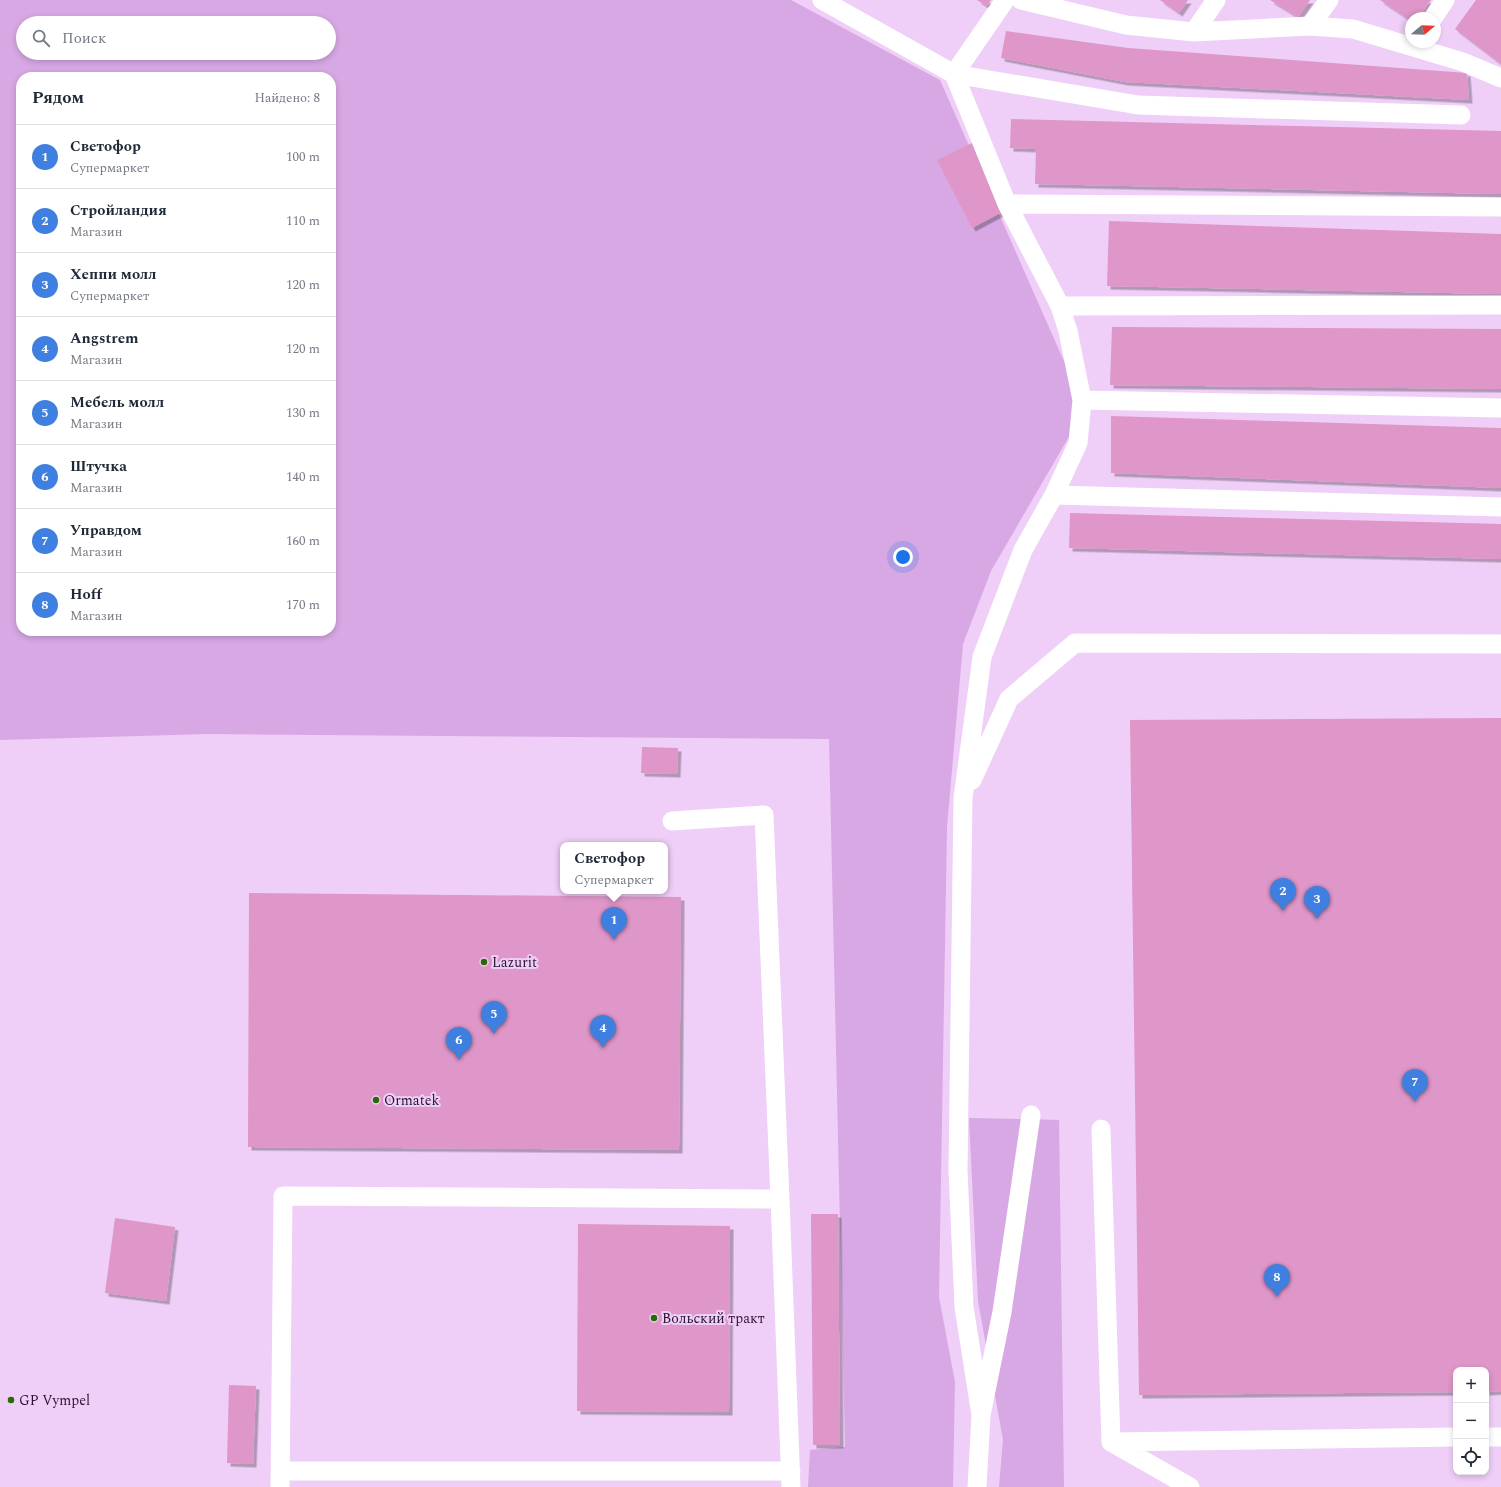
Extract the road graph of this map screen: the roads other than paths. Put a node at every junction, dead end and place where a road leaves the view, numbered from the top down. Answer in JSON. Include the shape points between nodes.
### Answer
{"nodes":[{"id":1,"x":822,"y":0,"type":"edge"},
{"id":2,"x":1005,"y":0,"type":"edge"},
{"id":3,"x":1020,"y":0,"type":"edge"},
{"id":4,"x":1216,"y":0,"type":"edge"},
{"id":5,"x":1329,"y":0,"type":"edge"},
{"id":6,"x":1445,"y":0,"type":"edge"},
{"id":7,"x":1079,"y":7,"type":"edge"},
{"id":8,"x":1437,"y":12,"type":"edge"},
{"id":9,"x":1310,"y":26,"type":"junction"},
{"id":10,"x":1194,"y":32,"type":"junction"},
{"id":11,"x":1405,"y":42,"type":"edge"},
{"id":12,"x":1425,"y":48,"type":"edge"},
{"id":13,"x":954,"y":74,"type":"junction"},
{"id":14,"x":1501,"y":78,"type":"edge"},
{"id":15,"x":1461,"y":115,"type":"dead end"},
{"id":16,"x":1007,"y":204,"type":"junction"},
{"id":17,"x":1501,"y":207,"type":"edge"},
{"id":18,"x":1501,"y":305,"type":"edge"},
{"id":19,"x":1060,"y":306,"type":"junction"},
{"id":20,"x":1082,"y":400,"type":"junction"},
{"id":21,"x":1501,"y":408,"type":"edge"},
{"id":22,"x":1054,"y":495,"type":"junction"},
{"id":23,"x":1501,"y":507,"type":"edge"},
{"id":24,"x":1501,"y":644,"type":"edge"},
{"id":25,"x":963,"y":798,"type":"junction"},
{"id":26,"x":672,"y":821,"type":"dead end"},
{"id":27,"x":1032,"y":1115,"type":"dead end"},
{"id":28,"x":1102,"y":1129,"type":"dead end"},
{"id":29,"x":780,"y":1199,"type":"junction"},
{"id":30,"x":981,"y":1415,"type":"junction"},
{"id":31,"x":1489,"y":1437,"type":"edge"},
{"id":32,"x":1501,"y":1437,"type":"edge"},
{"id":33,"x":1453,"y":1438,"type":"edge"},
{"id":34,"x":1111,"y":1442,"type":"junction"},
{"id":35,"x":280,"y":1479,"type":"edge"},
{"id":36,"x":791,"y":1479,"type":"edge"},
{"id":37,"x":977,"y":1487,"type":"edge"},
{"id":38,"x":1190,"y":1487,"type":"edge"}],
"edges":[{"from":1,"to":13,"type":"lane"},
{"from":2,"to":13,"type":"lane"},
{"from":3,"to":7,"type":"lane"},
{"from":4,"to":10,"type":"lane"},
{"from":5,"to":9,"type":"lane"},
{"from":6,"to":8,"type":"lane"},
{"from":7,"to":10,"type":"lane","via":[[1126,25]]},
{"from":9,"to":10,"type":"lane"},
{"from":9,"to":11,"type":"lane","via":[[1353,29]]},
{"from":12,"to":14,"type":"lane"},
{"from":13,"to":15,"type":"lane","via":[[1138,104]]},
{"from":13,"to":16,"type":"lane"},
{"from":16,"to":17,"type":"lane"},
{"from":16,"to":19,"type":"lane"},
{"from":18,"to":19,"type":"lane"},
{"from":19,"to":20,"type":"lane","via":[[1068,331]]},
{"from":20,"to":21,"type":"lane"},
{"from":20,"to":22,"type":"lane","via":[[1078,443]]},
{"from":22,"to":23,"type":"lane"},
{"from":22,"to":25,"type":"lane","via":[[1023,550],[982,657]]},
{"from":24,"to":25,"type":"lane","via":[[1075,643],[1009,699]]},
{"from":25,"to":30,"type":"lane","via":[[958,1170],[964,1307]]},
{"from":26,"to":29,"type":"lane","via":[[764,815]]},
{"from":27,"to":30,"type":"lane","via":[[1002,1312]]},
{"from":28,"to":34,"type":"lane"},
{"from":29,"to":35,"type":"lane","via":[[283,1196]]},
{"from":29,"to":36,"type":"lane"},
{"from":30,"to":37,"type":"lane"},
{"from":31,"to":32,"type":"lane"},
{"from":33,"to":34,"type":"lane"},
{"from":34,"to":38,"type":"lane"},
{"from":35,"to":36,"type":"lane"}]}
